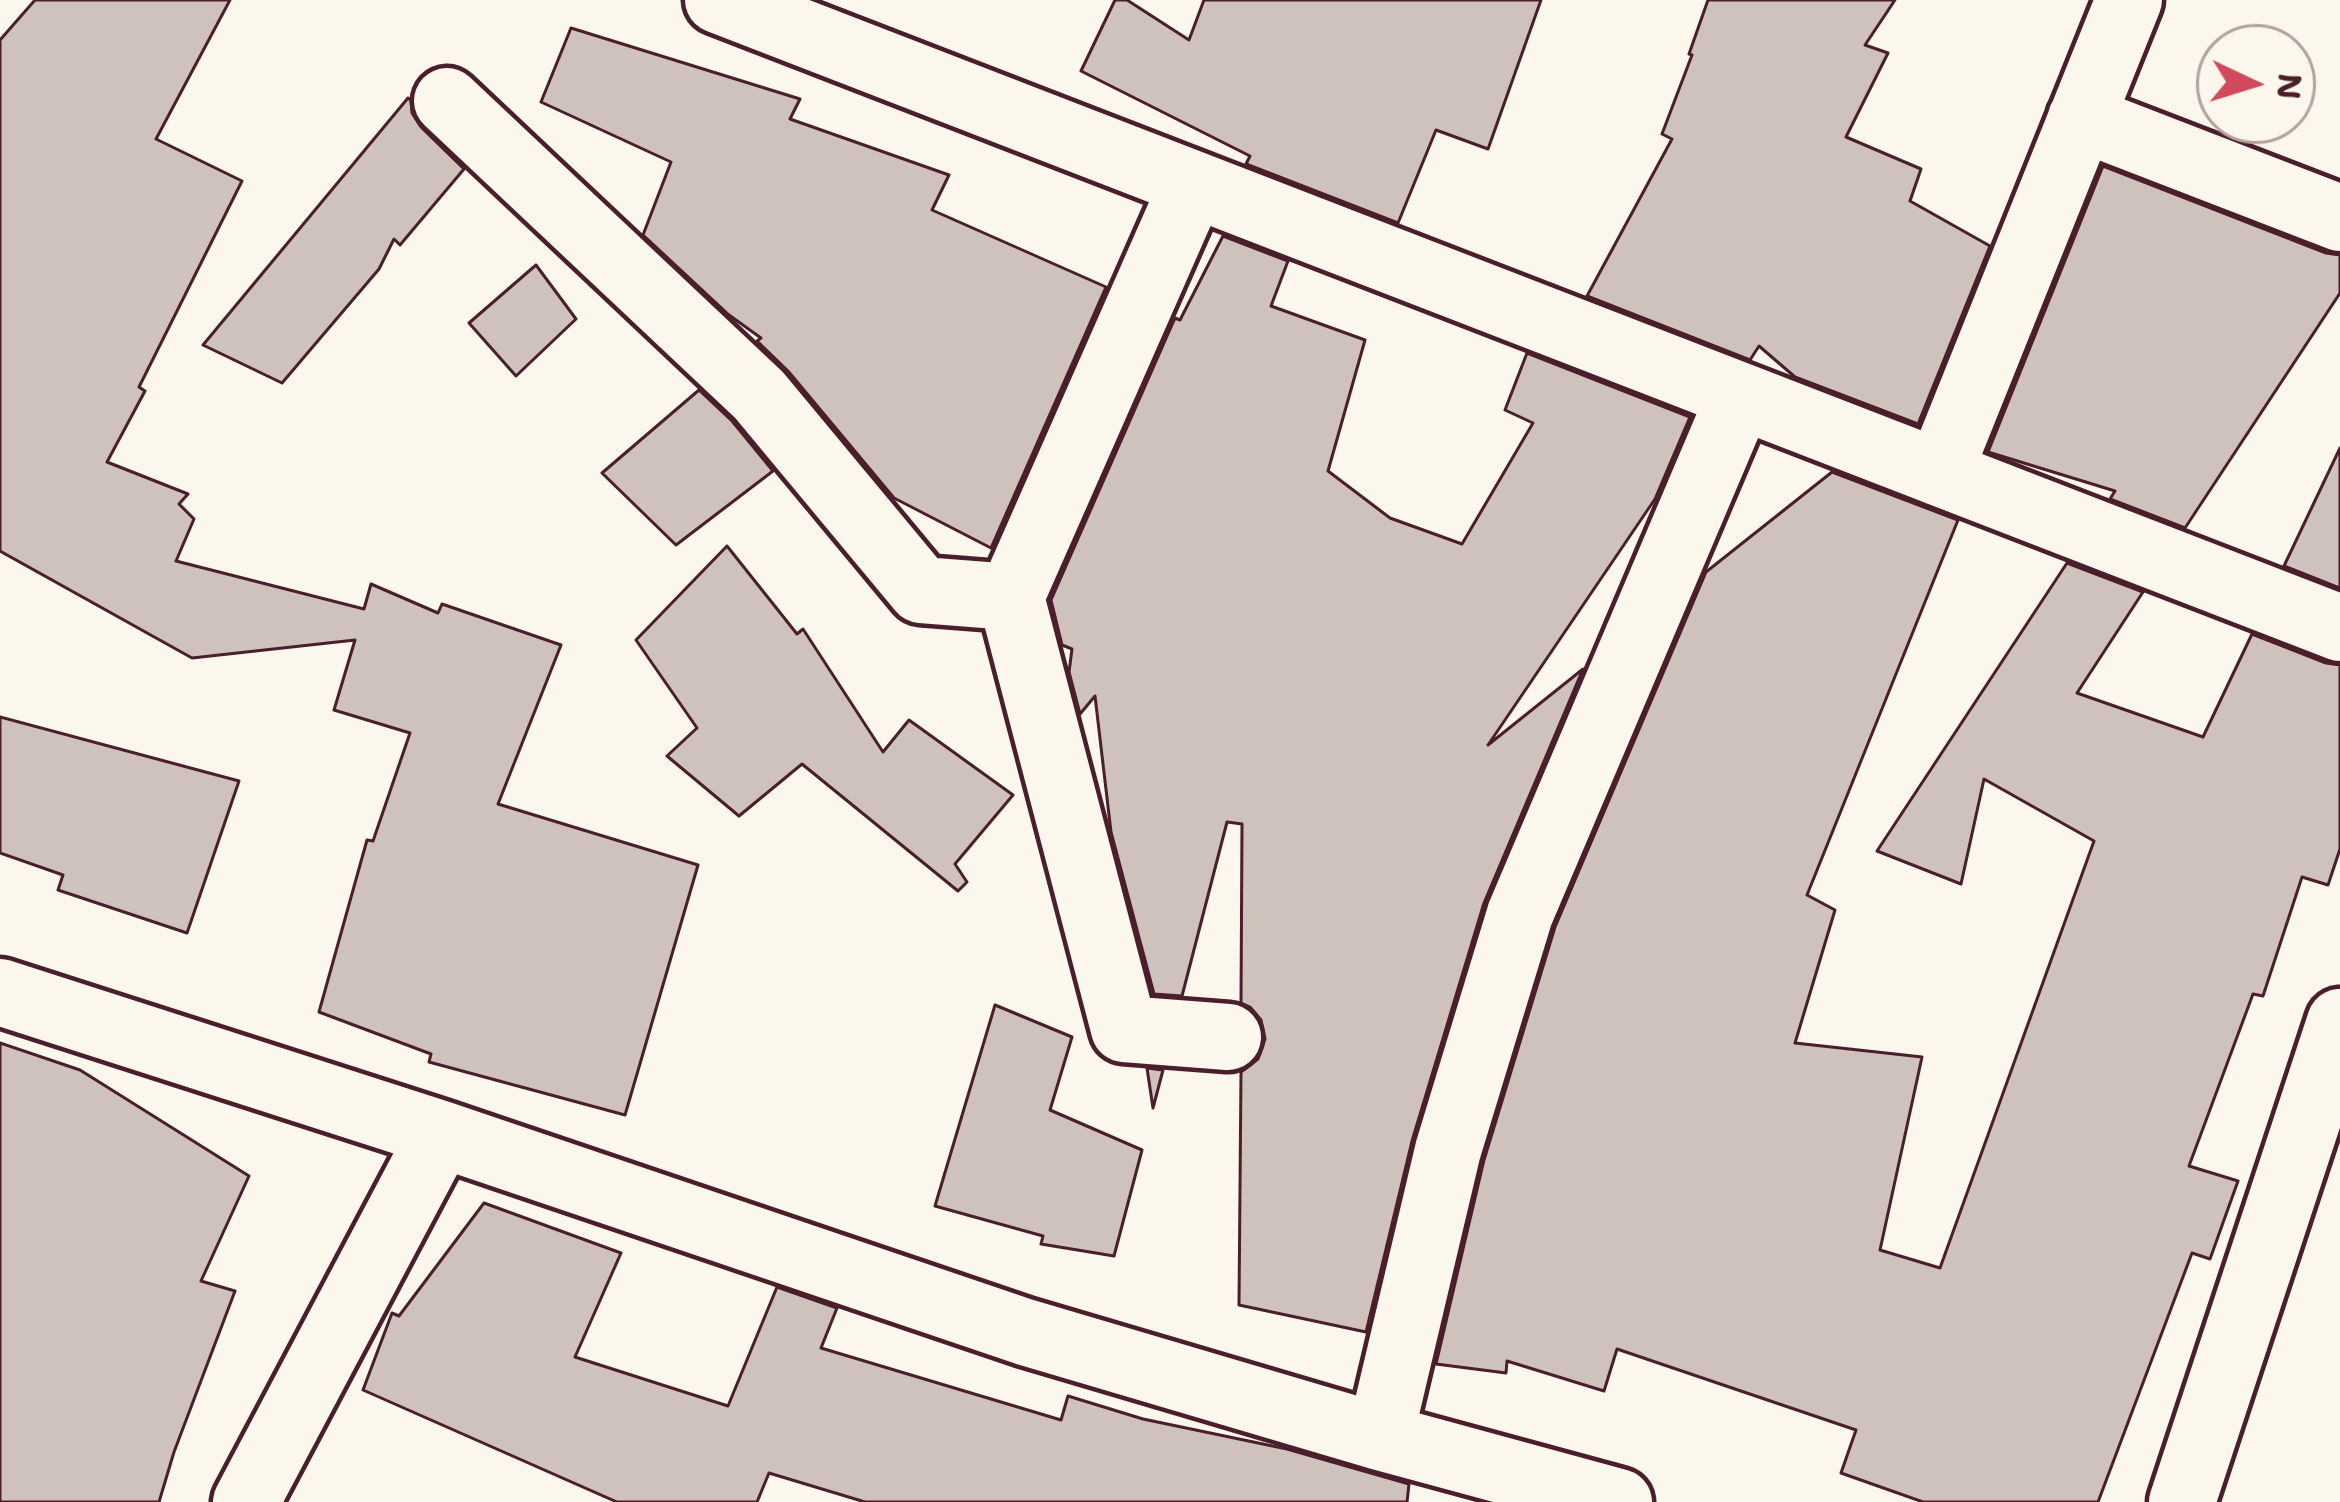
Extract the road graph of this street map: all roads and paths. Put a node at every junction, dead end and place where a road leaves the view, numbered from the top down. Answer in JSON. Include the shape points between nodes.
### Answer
{"nodes":[{"id":1,"x":718,"y":0,"type":"edge"},
{"id":2,"x":2117,"y":4,"type":"edge"},
{"id":3,"x":447,"y":100,"type":"dead end"},
{"id":4,"x":2081,"y":118,"type":"junction"},
{"id":5,"x":1193,"y":184,"type":"junction"},
{"id":6,"x":2340,"y":218,"type":"edge"},
{"id":7,"x":1740,"y":397,"type":"junction"},
{"id":8,"x":1939,"y":472,"type":"junction"},
{"id":9,"x":1010,"y":597,"type":"junction"},
{"id":10,"x":2340,"y":628,"type":"edge"},
{"id":11,"x":0,"y":992,"type":"edge"},
{"id":12,"x":1228,"y":1037,"type":"dead end"},
{"id":13,"x":2337,"y":1040,"type":"edge"},
{"id":14,"x":441,"y":1134,"type":"junction"},
{"id":15,"x":1380,"y":1437,"type":"junction"},
{"id":16,"x":247,"y":1502,"type":"edge"},
{"id":17,"x":1619,"y":1502,"type":"edge"},
{"id":18,"x":2182,"y":1502,"type":"edge"}],
"edges":[{"from":1,"to":5,"type":"street"},
{"from":2,"to":4,"type":"street"},
{"from":3,"to":9,"type":"street","via":[[759,395],[922,590]]},
{"from":4,"to":6,"type":"street"},
{"from":4,"to":8,"type":"street"},
{"from":5,"to":7,"type":"street"},
{"from":5,"to":9,"type":"street"},
{"from":7,"to":8,"type":"street"},
{"from":7,"to":15,"type":"street","via":[[1520,914],[1448,1150]]},
{"from":8,"to":10,"type":"street"},
{"from":9,"to":12,"type":"street","via":[[1124,1029]]},
{"from":11,"to":14,"type":"street"},
{"from":13,"to":18,"type":"street"},
{"from":14,"to":15,"type":"street","via":[[1024,1332]]},
{"from":14,"to":16,"type":"street"},
{"from":15,"to":17,"type":"street"}]}
